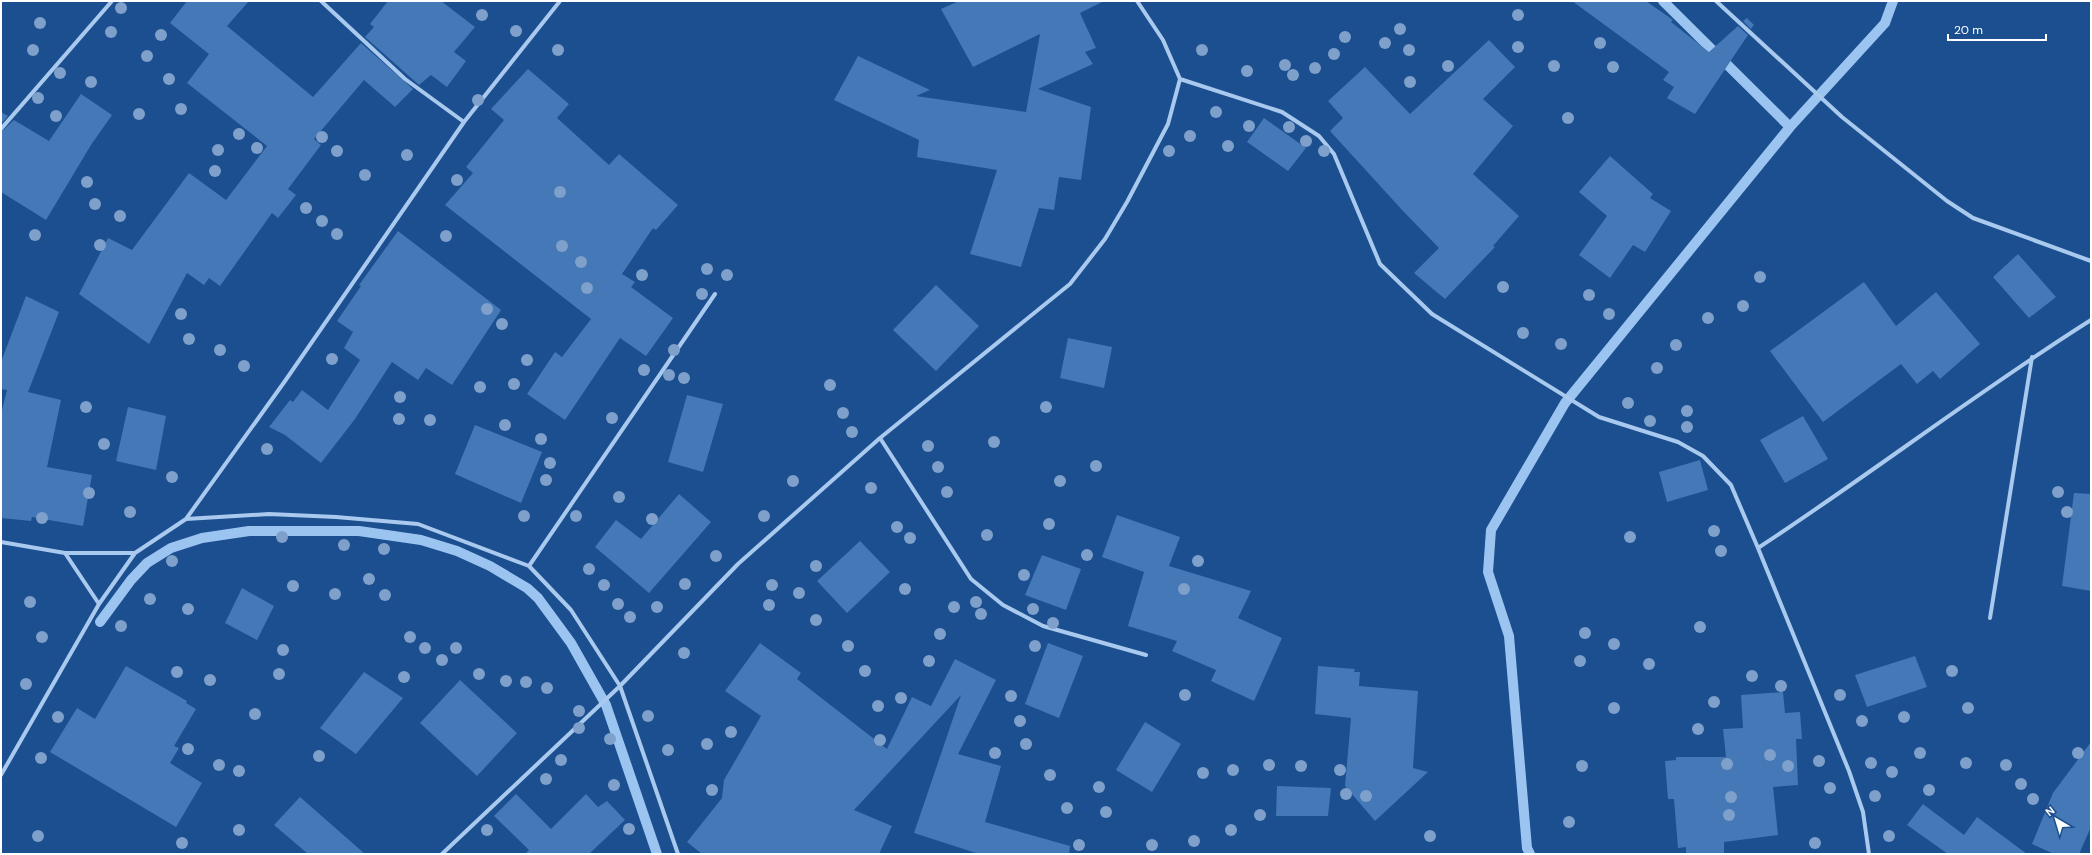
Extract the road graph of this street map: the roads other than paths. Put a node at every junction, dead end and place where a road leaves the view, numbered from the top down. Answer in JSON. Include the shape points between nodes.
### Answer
{"nodes":[{"id":1,"x":112,"y":1,"type":"edge"},
{"id":2,"x":321,"y":1,"type":"edge"},
{"id":3,"x":560,"y":1,"type":"edge"},
{"id":4,"x":1137,"y":1,"type":"edge"},
{"id":5,"x":1716,"y":1,"type":"edge"},
{"id":6,"x":1180,"y":79,"type":"junction"},
{"id":7,"x":464,"y":122,"type":"junction"},
{"id":8,"x":1,"y":129,"type":"edge"},
{"id":9,"x":2091,"y":261,"type":"edge"},
{"id":10,"x":715,"y":294,"type":"dead end"},
{"id":11,"x":2091,"y":320,"type":"edge"},
{"id":12,"x":2032,"y":357,"type":"junction"},
{"id":13,"x":880,"y":438,"type":"junction"},
{"id":14,"x":186,"y":519,"type":"junction"},
{"id":15,"x":1,"y":542,"type":"edge"},
{"id":16,"x":1758,"y":548,"type":"junction"},
{"id":17,"x":65,"y":553,"type":"junction"},
{"id":18,"x":135,"y":553,"type":"junction"},
{"id":19,"x":528,"y":566,"type":"junction"},
{"id":20,"x":99,"y":604,"type":"junction"},
{"id":21,"x":1990,"y":618,"type":"dead end"},
{"id":22,"x":1146,"y":655,"type":"dead end"},
{"id":23,"x":620,"y":686,"type":"junction"},
{"id":24,"x":1,"y":775,"type":"edge"},
{"id":25,"x":442,"y":854,"type":"edge"},
{"id":26,"x":678,"y":854,"type":"edge"},
{"id":27,"x":1869,"y":854,"type":"edge"}],
"edges":[{"from":1,"to":8,"type":"street"},
{"from":2,"to":7,"type":"street","via":[[405,79]]},
{"from":3,"to":7,"type":"street"},
{"from":4,"to":6,"type":"street","via":[[1163,40]]},
{"from":5,"to":9,"type":"street","via":[[1842,117],[1947,201],[1973,218]]},
{"from":6,"to":13,"type":"street","via":[[1168,124],[1127,202],[1105,239],[1070,284]]},
{"from":6,"to":16,"type":"street","via":[[1282,112],[1318,136],[1334,154],[1380,264],[1432,314],[1599,417],[1678,442],[1703,456],[1731,485]]},
{"from":7,"to":14,"type":"street"},
{"from":10,"to":19,"type":"street"},
{"from":11,"to":12,"type":"street"},
{"from":12,"to":16,"type":"street","via":[[1865,476]]},
{"from":12,"to":21,"type":"street"},
{"from":13,"to":22,"type":"street","via":[[971,579],[1003,606],[1043,626]]},
{"from":13,"to":23,"type":"street","via":[[738,564]]},
{"from":14,"to":18,"type":"street"},
{"from":14,"to":19,"type":"street","via":[[269,514],[418,524]]},
{"from":15,"to":17,"type":"street"},
{"from":16,"to":27,"type":"street","via":[[1849,771],[1863,812]]},
{"from":17,"to":18,"type":"street"},
{"from":17,"to":20,"type":"street"},
{"from":18,"to":20,"type":"street"},
{"from":19,"to":23,"type":"street","via":[[571,610]]},
{"from":20,"to":24,"type":"street"},
{"from":23,"to":25,"type":"street"},
{"from":23,"to":26,"type":"street"}]}
